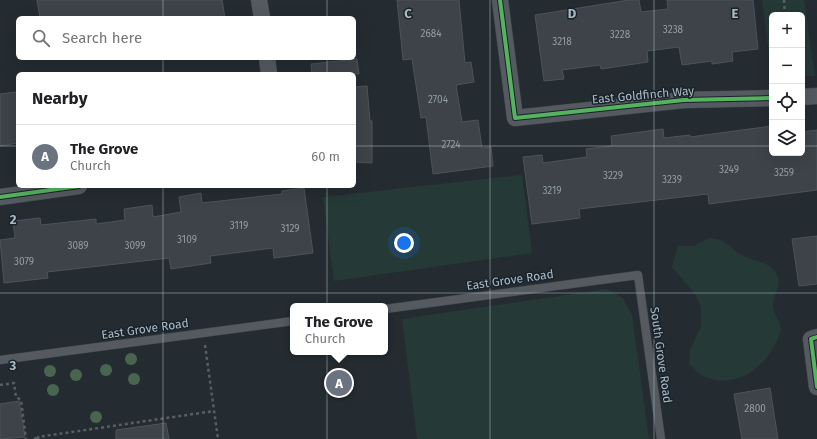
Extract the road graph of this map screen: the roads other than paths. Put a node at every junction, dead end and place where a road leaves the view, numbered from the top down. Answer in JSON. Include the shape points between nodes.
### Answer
{"nodes":[{"id":1,"x":259,"y":0,"type":"edge"},
{"id":2,"x":500,"y":0,"type":"edge"},
{"id":3,"x":262,"y":16,"type":"edge"},
{"id":4,"x":267,"y":60,"type":"edge"},
{"id":5,"x":269,"y":72,"type":"edge"},
{"id":6,"x":817,"y":96,"type":"edge"},
{"id":7,"x":805,"y":97,"type":"edge"},
{"id":8,"x":769,"y":98,"type":"edge"},
{"id":9,"x":65,"y":188,"type":"edge"},
{"id":10,"x":0,"y":197,"type":"edge"},
{"id":11,"x":638,"y":275,"type":"joint"},
{"id":12,"x":388,"y":309,"type":"edge"},
{"id":13,"x":290,"y":321,"type":"edge"},
{"id":14,"x":814,"y":338,"type":"edge"},
{"id":15,"x":0,"y":360,"type":"edge"},
{"id":16,"x":817,"y":387,"type":"edge"},
{"id":17,"x":661,"y":439,"type":"edge"}],
"edges":[{"from":1,"to":3,"type":"street"},
{"from":2,"to":8,"type":"street","name":"East Goldfinch Way","via":[[516,118],[684,100]]},
{"from":4,"to":5,"type":"street"},
{"from":6,"to":7,"type":"street"},
{"from":9,"to":10,"type":"street"},
{"from":11,"to":12,"type":"lane","name":"East Grove Road"},
{"from":11,"to":17,"type":"lane","name":"South Grove Road"},
{"from":13,"to":15,"type":"lane","name":"East Grove Road"},
{"from":14,"to":16,"type":"street"}]}
